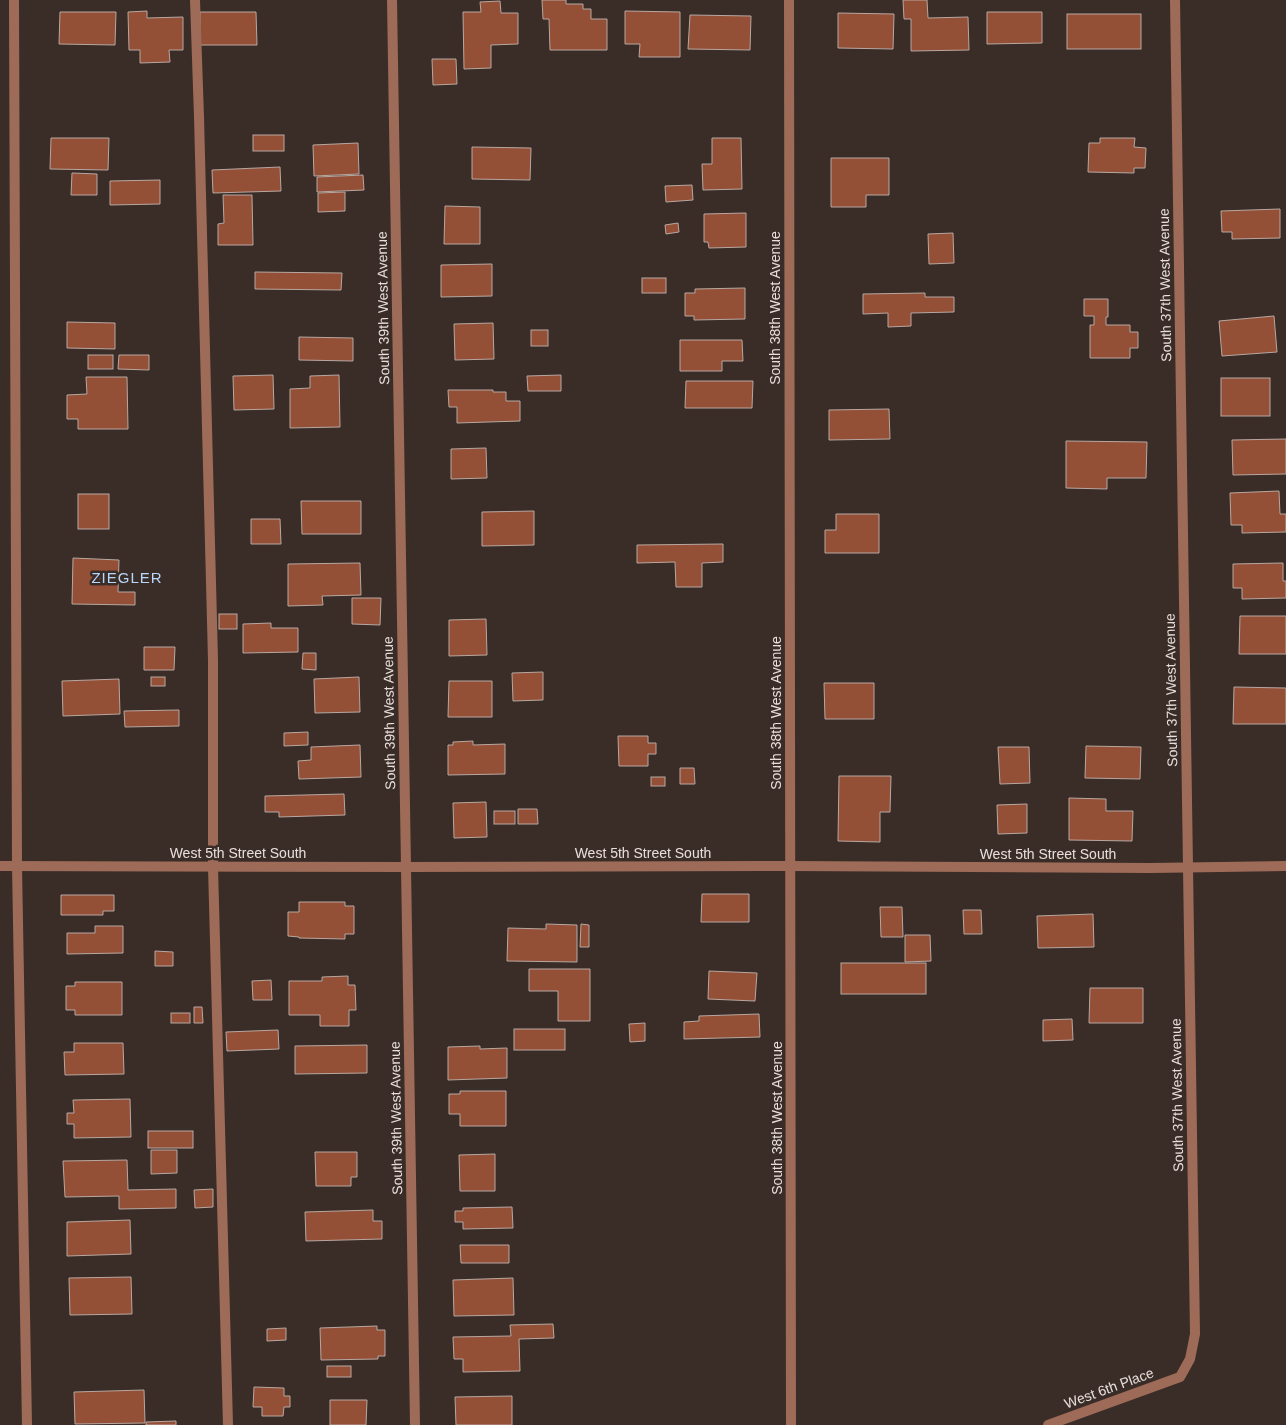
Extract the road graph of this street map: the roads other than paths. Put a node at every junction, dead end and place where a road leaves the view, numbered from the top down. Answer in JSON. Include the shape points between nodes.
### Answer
{"nodes":[{"id":1,"x":14,"y":0,"type":"edge"},
{"id":2,"x":195,"y":0,"type":"edge"},
{"id":3,"x":392,"y":0,"type":"edge"},
{"id":4,"x":789,"y":0,"type":"edge"},
{"id":5,"x":1175,"y":0,"type":"edge"},
{"id":6,"x":0,"y":866,"type":"edge"},
{"id":7,"x":17,"y":866,"type":"junction"},
{"id":8,"x":790,"y":866,"type":"junction"},
{"id":9,"x":1286,"y":866,"type":"edge"},
{"id":10,"x":213,"y":867,"type":"junction"},
{"id":11,"x":406,"y":867,"type":"junction"},
{"id":12,"x":1187,"y":867,"type":"junction"},
{"id":13,"x":1180,"y":1377,"type":"joint"},
{"id":14,"x":27,"y":1425,"type":"edge"},
{"id":15,"x":228,"y":1425,"type":"edge"},
{"id":16,"x":415,"y":1425,"type":"edge"},
{"id":17,"x":791,"y":1425,"type":"edge"},
{"id":18,"x":1048,"y":1425,"type":"edge"}],
"edges":[{"from":1,"to":7,"type":"street"},
{"from":2,"to":10,"type":"street","via":[[213,660]]},
{"from":3,"to":11,"type":"street","name":"South 39th West Avenue"},
{"from":4,"to":8,"type":"street","name":"South 38th West Avenue"},
{"from":5,"to":12,"type":"street","name":"South 37th West Avenue"},
{"from":6,"to":7,"type":"street","name":"West 5th Street South"},
{"from":7,"to":10,"type":"street","name":"West 5th Street South"},
{"from":7,"to":14,"type":"street"},
{"from":8,"to":11,"type":"street","name":"West 5th Street South"},
{"from":8,"to":12,"type":"street","name":"West 5th Street South"},
{"from":8,"to":17,"type":"street","name":"South 38th West Avenue"},
{"from":9,"to":12,"type":"street","name":"West 5th Street South"},
{"from":10,"to":11,"type":"street","name":"West 5th Street South"},
{"from":10,"to":15,"type":"street"},
{"from":11,"to":16,"type":"street","name":"South 39th West Avenue"},
{"from":12,"to":13,"type":"street","name":"South 37th West Avenue","via":[[1195,1334],[1190,1359]]},
{"from":13,"to":18,"type":"street","name":"West 6th Place"}]}
